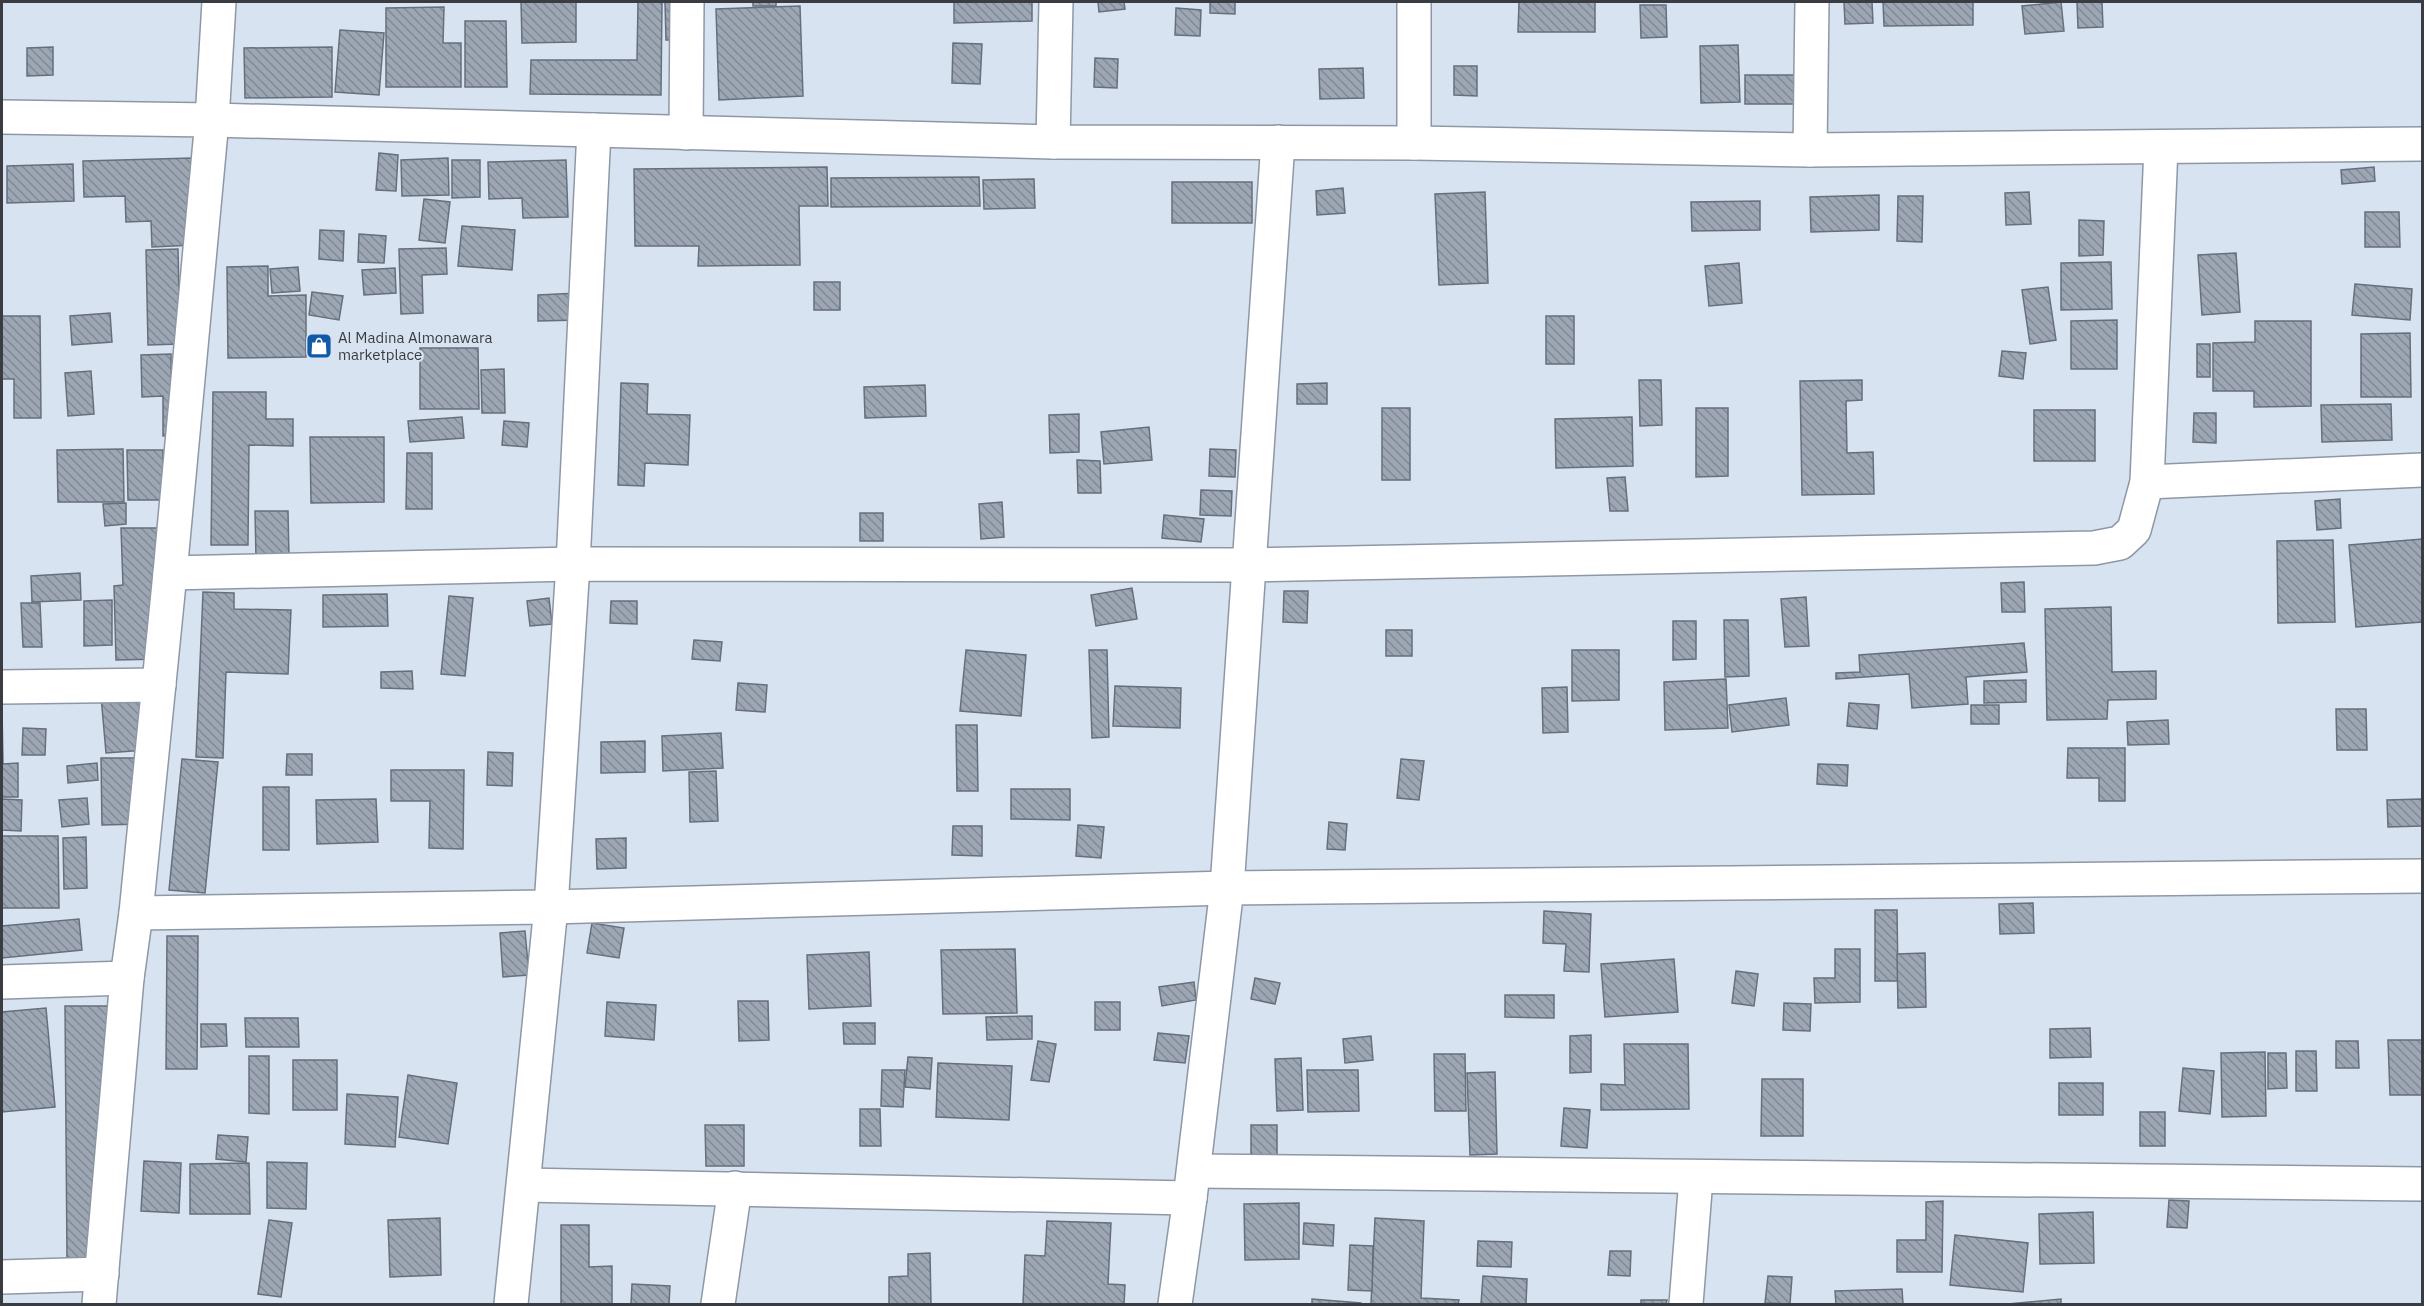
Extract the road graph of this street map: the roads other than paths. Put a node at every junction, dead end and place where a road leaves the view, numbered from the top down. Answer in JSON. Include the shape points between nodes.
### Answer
{"nodes":[{"id":1,"x":219,"y":2,"type":"edge"},
{"id":2,"x":687,"y":2,"type":"edge"},
{"id":3,"x":1056,"y":2,"type":"edge"},
{"id":4,"x":1414,"y":2,"type":"edge"},
{"id":5,"x":1812,"y":2,"type":"edge"},
{"id":6,"x":2,"y":117,"type":"edge"},
{"id":7,"x":212,"y":120,"type":"junction"},
{"id":8,"x":594,"y":130,"type":"junction"},
{"id":9,"x":686,"y":133,"type":"junction"},
{"id":10,"x":1053,"y":142,"type":"junction"},
{"id":11,"x":1278,"y":142,"type":"junction"},
{"id":12,"x":1414,"y":143,"type":"junction"},
{"id":13,"x":2422,"y":144,"type":"edge"},
{"id":14,"x":2161,"y":147,"type":"junction"},
{"id":15,"x":1810,"y":150,"type":"junction"},
{"id":16,"x":2422,"y":470,"type":"edge"},
{"id":17,"x":2147,"y":482,"type":"junction"},
{"id":18,"x":573,"y":564,"type":"junction"},
{"id":19,"x":1250,"y":565,"type":"junction"},
{"id":20,"x":171,"y":573,"type":"junction"},
{"id":21,"x":159,"y":685,"type":"junction"},
{"id":22,"x":2,"y":687,"type":"edge"},
{"id":23,"x":2422,"y":876,"type":"edge"},
{"id":24,"x":1227,"y":888,"type":"junction"},
{"id":25,"x":551,"y":907,"type":"junction"},
{"id":26,"x":136,"y":913,"type":"junction"},
{"id":27,"x":127,"y":978,"type":"junction"},
{"id":28,"x":2,"y":982,"type":"edge"},
{"id":29,"x":1696,"y":1178,"type":"junction"},
{"id":30,"x":1192,"y":1184,"type":"junction"},
{"id":31,"x":524,"y":1185,"type":"junction"},
{"id":32,"x":2422,"y":1185,"type":"edge"},
{"id":33,"x":735,"y":1188,"type":"junction"},
{"id":34,"x":2,"y":1277,"type":"edge"},
{"id":35,"x":100,"y":1289,"type":"edge"},
{"id":36,"x":511,"y":1305,"type":"edge"},
{"id":37,"x":718,"y":1305,"type":"edge"},
{"id":38,"x":1175,"y":1305,"type":"edge"},
{"id":39,"x":1686,"y":1305,"type":"edge"}],
"edges":[{"from":1,"to":7,"type":"street"},
{"from":2,"to":9,"type":"street"},
{"from":3,"to":10,"type":"street"},
{"from":4,"to":12,"type":"street"},
{"from":5,"to":15,"type":"street"},
{"from":6,"to":7,"type":"street"},
{"from":7,"to":8,"type":"street"},
{"from":7,"to":20,"type":"street"},
{"from":8,"to":9,"type":"street"},
{"from":8,"to":18,"type":"street"},
{"from":9,"to":10,"type":"street"},
{"from":10,"to":11,"type":"street"},
{"from":11,"to":12,"type":"street"},
{"from":11,"to":19,"type":"street"},
{"from":12,"to":15,"type":"street"},
{"from":13,"to":14,"type":"street"},
{"from":14,"to":15,"type":"street"},
{"from":14,"to":17,"type":"street"},
{"from":16,"to":17,"type":"street"},
{"from":17,"to":19,"type":"street","via":[[2134,530],[2120,543],[2094,548]]},
{"from":18,"to":19,"type":"street"},
{"from":18,"to":20,"type":"street"},
{"from":18,"to":25,"type":"street"},
{"from":19,"to":24,"type":"street"},
{"from":20,"to":21,"type":"street"},
{"from":21,"to":22,"type":"street"},
{"from":21,"to":26,"type":"street"},
{"from":23,"to":24,"type":"street"},
{"from":24,"to":25,"type":"street"},
{"from":24,"to":30,"type":"street"},
{"from":25,"to":26,"type":"street"},
{"from":25,"to":31,"type":"street"},
{"from":26,"to":27,"type":"street"},
{"from":27,"to":28,"type":"street"},
{"from":27,"to":35,"type":"street"},
{"from":29,"to":30,"type":"street"},
{"from":29,"to":32,"type":"street"},
{"from":29,"to":39,"type":"street"},
{"from":30,"to":33,"type":"street"},
{"from":30,"to":38,"type":"street"},
{"from":31,"to":33,"type":"street"},
{"from":31,"to":36,"type":"street"},
{"from":33,"to":37,"type":"street"},
{"from":34,"to":35,"type":"street"}]}
